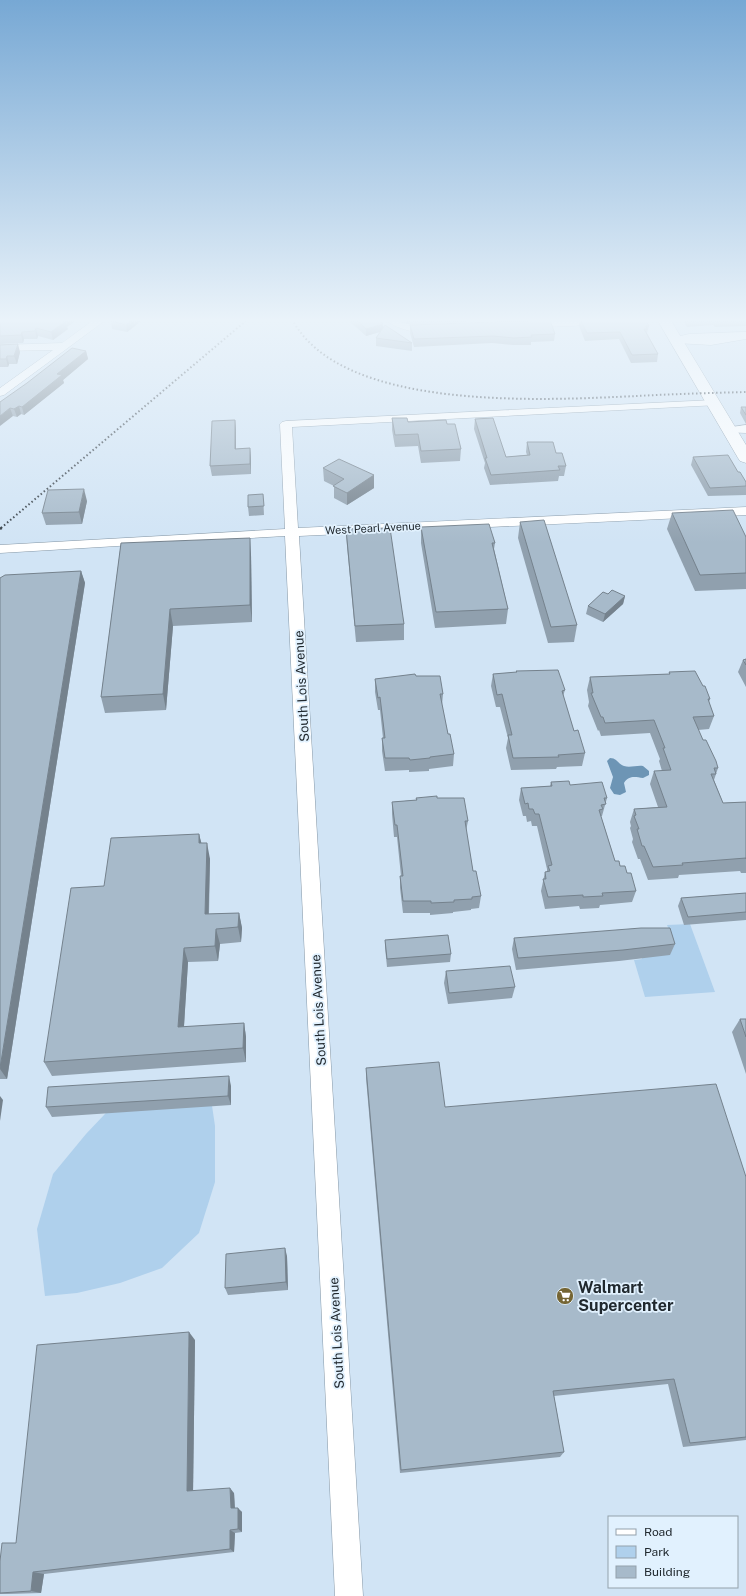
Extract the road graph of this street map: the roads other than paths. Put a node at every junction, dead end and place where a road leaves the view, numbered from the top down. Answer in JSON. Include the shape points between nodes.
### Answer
{"nodes":[{"id":1,"x":708,"y":393,"type":"edge"},
{"id":2,"x":714,"y":403,"type":"junction"},
{"id":3,"x":746,"y":429,"type":"edge"},
{"id":4,"x":729,"y":430,"type":"junction"},
{"id":5,"x":746,"y":458,"type":"edge"},
{"id":6,"x":746,"y":511,"type":"edge"},
{"id":7,"x":293,"y":532,"type":"junction"},
{"id":8,"x":0,"y":548,"type":"edge"},
{"id":9,"x":350,"y":1596,"type":"edge"}],
"edges":[{"from":1,"to":2,"type":"street"},
{"from":2,"to":4,"type":"street"},
{"from":2,"to":7,"type":"street","name":"South Lois Avenue","via":[[286,424]]},
{"from":3,"to":4,"type":"street"},
{"from":4,"to":5,"type":"street"},
{"from":6,"to":7,"type":"street","name":"West Pearl Avenue"},
{"from":7,"to":8,"type":"street","name":"West Pearl Avenue"},
{"from":7,"to":9,"type":"street","name":"South Lois Avenue"}]}
